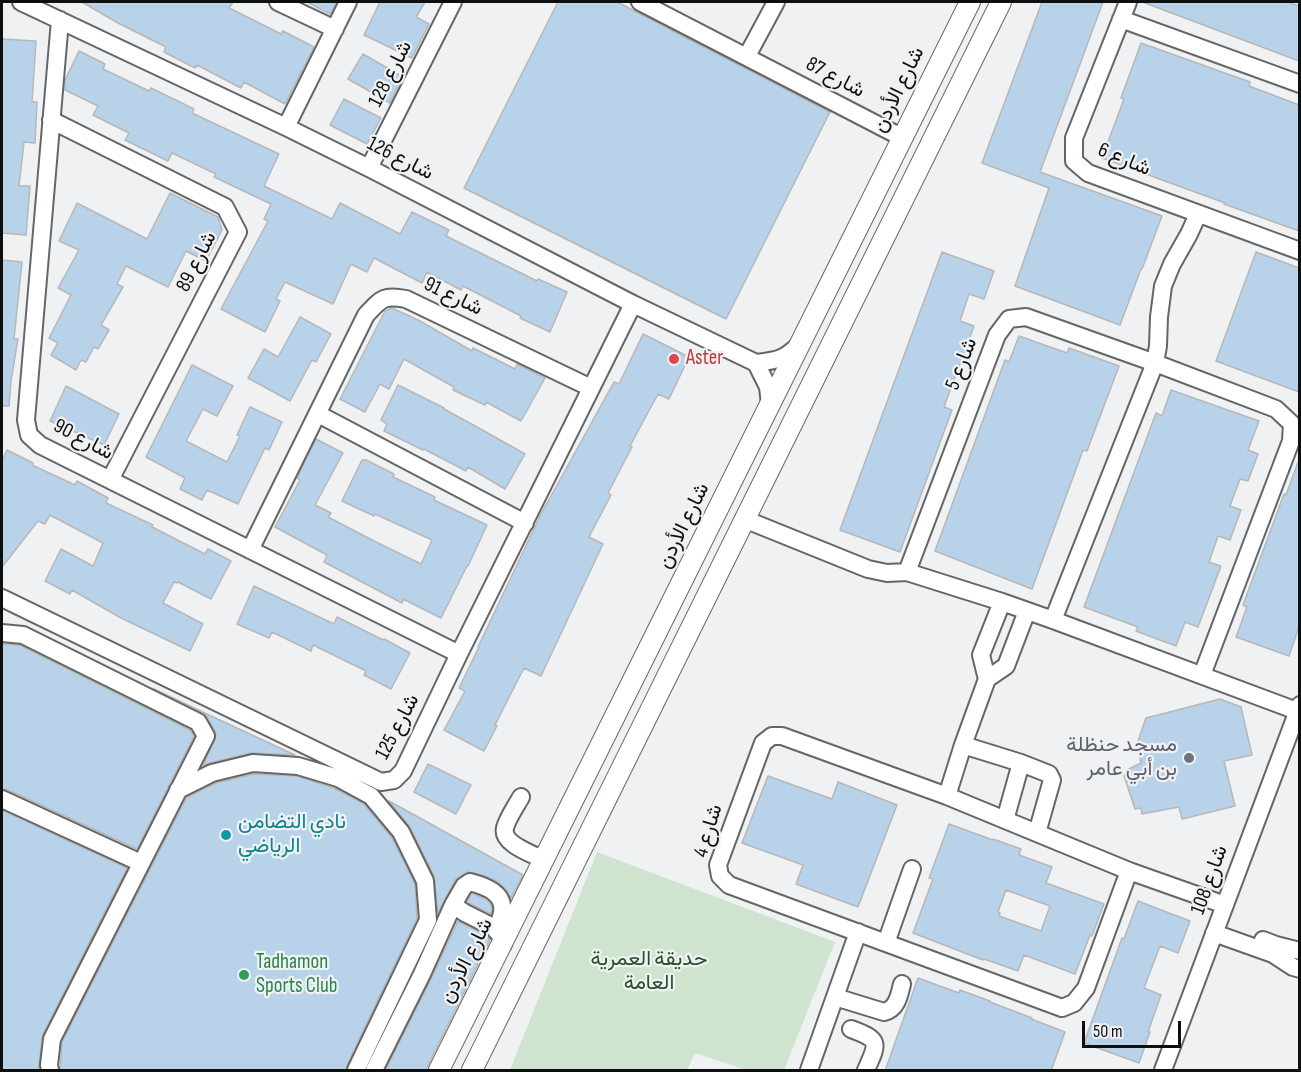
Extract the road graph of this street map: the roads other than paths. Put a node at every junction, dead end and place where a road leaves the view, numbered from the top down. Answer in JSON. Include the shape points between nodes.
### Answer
{"nodes":[{"id":1,"x":21,"y":2,"type":"edge"},
{"id":2,"x":278,"y":2,"type":"edge"},
{"id":3,"x":348,"y":2,"type":"edge"},
{"id":4,"x":453,"y":2,"type":"edge"},
{"id":5,"x":640,"y":2,"type":"edge"},
{"id":6,"x":776,"y":2,"type":"edge"},
{"id":7,"x":970,"y":2,"type":"edge"},
{"id":8,"x":991,"y":2,"type":"edge"},
{"id":9,"x":1001,"y":2,"type":"edge"},
{"id":10,"x":1128,"y":2,"type":"edge"},
{"id":11,"x":1121,"y":19,"type":"junction"},
{"id":12,"x":60,"y":20,"type":"junction"},
{"id":13,"x":988,"y":26,"type":"junction"},
{"id":14,"x":335,"y":29,"type":"junction"},
{"id":15,"x":747,"y":56,"type":"junction"},
{"id":16,"x":1299,"y":84,"type":"edge"},
{"id":17,"x":51,"y":120,"type":"junction"},
{"id":18,"x":286,"y":127,"type":"junction"},
{"id":19,"x":903,"y":138,"type":"junction"},
{"id":20,"x":369,"y":168,"type":"junction"},
{"id":21,"x":1198,"y":214,"type":"junction"},
{"id":22,"x":1299,"y":251,"type":"edge"},
{"id":23,"x":633,"y":304,"type":"junction"},
{"id":24,"x":799,"y":345,"type":"junction"},
{"id":25,"x":756,"y":363,"type":"junction"},
{"id":26,"x":1155,"y":363,"type":"junction"},
{"id":27,"x":591,"y":388,"type":"junction"},
{"id":28,"x":770,"y":405,"type":"junction"},
{"id":29,"x":318,"y":414,"type":"junction"},
{"id":30,"x":110,"y":480,"type":"junction"},
{"id":31,"x":744,"y":519,"type":"junction"},
{"id":32,"x":525,"y":523,"type":"junction"},
{"id":33,"x":250,"y":550,"type":"junction"},
{"id":34,"x":907,"y":572,"type":"junction"},
{"id":35,"x":2,"y":598,"type":"edge"},
{"id":36,"x":1002,"y":602,"type":"junction"},
{"id":37,"x":1027,"y":611,"type":"junction"},
{"id":38,"x":1053,"y":620,"type":"junction"},
{"id":39,"x":2,"y":633,"type":"edge"},
{"id":40,"x":459,"y":654,"type":"junction"},
{"id":41,"x":1202,"y":675,"type":"junction"},
{"id":42,"x":987,"y":679,"type":"junction"},
{"id":43,"x":1298,"y":708,"type":"edge"},
{"id":44,"x":963,"y":745,"type":"junction"},
{"id":45,"x":1021,"y":763,"type":"junction"},
{"id":46,"x":589,"y":771,"type":"junction"},
{"id":47,"x":616,"y":783,"type":"junction"},
{"id":48,"x":178,"y":790,"type":"junction"},
{"id":49,"x":947,"y":796,"type":"junction"},
{"id":50,"x":521,"y":797,"type":"dead end"},
{"id":51,"x":2,"y":799,"type":"edge"},
{"id":52,"x":1005,"y":820,"type":"junction"},
{"id":53,"x":1037,"y":833,"type":"junction"},
{"id":54,"x":544,"y":860,"type":"junction"},
{"id":55,"x":141,"y":863,"type":"junction"},
{"id":56,"x":912,"y":868,"type":"dead end"},
{"id":57,"x":1129,"y":871,"type":"junction"},
{"id":58,"x":453,"y":905,"type":"junction"},
{"id":59,"x":1225,"y":905,"type":"junction"},
{"id":60,"x":1216,"y":928,"type":"junction"},
{"id":61,"x":858,"y":932,"type":"junction"},
{"id":62,"x":500,"y":937,"type":"junction"},
{"id":63,"x":886,"y":943,"type":"junction"},
{"id":64,"x":1299,"y":951,"type":"edge"},
{"id":65,"x":1296,"y":968,"type":"edge"},
{"id":66,"x":902,"y":984,"type":"dead end"},
{"id":67,"x":835,"y":997,"type":"junction"},
{"id":68,"x":851,"y":1029,"type":"dead end"},
{"id":69,"x":440,"y":1068,"type":"edge"},
{"id":70,"x":50,"y":1071,"type":"edge"},
{"id":71,"x":356,"y":1071,"type":"edge"},
{"id":72,"x":374,"y":1071,"type":"edge"},
{"id":73,"x":462,"y":1071,"type":"edge"},
{"id":74,"x":472,"y":1071,"type":"edge"},
{"id":75,"x":809,"y":1071,"type":"edge"},
{"id":76,"x":866,"y":1071,"type":"edge"},
{"id":77,"x":1163,"y":1071,"type":"edge"}],
"edges":[{"from":1,"to":12,"type":"street","name":"شارع 126"},
{"from":2,"to":14,"type":"street"},
{"from":3,"to":14,"type":"street"},
{"from":4,"to":20,"type":"street","name":"شارع 128"},
{"from":5,"to":15,"type":"street","name":"شارع 87"},
{"from":6,"to":15,"type":"street"},
{"from":7,"to":19,"type":"main road","name":"شارع الأردن"},
{"from":8,"to":13,"type":"main road"},
{"from":9,"to":13,"type":"main road"},
{"from":10,"to":11,"type":"street","name":"شارع 6"},
{"from":11,"to":16,"type":"street"},
{"from":11,"to":21,"type":"street","name":"شارع 6","via":[[1074,138],[1074,161],[1088,173]]},
{"from":12,"to":17,"type":"street","name":"شارع 90"},
{"from":12,"to":18,"type":"street","name":"شارع 126"},
{"from":13,"to":31,"type":"main road"},
{"from":14,"to":18,"type":"street"},
{"from":15,"to":19,"type":"street","name":"شارع 87"},
{"from":17,"to":30,"type":"street","name":"شارع 90","via":[[26,420],[29,435],[40,445]]},
{"from":17,"to":30,"type":"street","name":"شارع 89","via":[[225,207],[238,232]]},
{"from":18,"to":20,"type":"street","name":"شارع 126"},
{"from":19,"to":24,"type":"main road","name":"شارع الأردن"},
{"from":20,"to":23,"type":"street","name":"شارع 126"},
{"from":21,"to":22,"type":"street","name":"شارع 6"},
{"from":21,"to":26,"type":"street","via":[[1163,286]]},
{"from":23,"to":25,"type":"street","name":"شارع 126"},
{"from":23,"to":27,"type":"street","name":"شارع 125"},
{"from":24,"to":25,"type":"street","via":[[787,356]]},
{"from":24,"to":28,"type":"main road","name":"شارع الأردن"},
{"from":25,"to":28,"type":"street","via":[[768,387]]},
{"from":26,"to":34,"type":"street","name":"شارع 5","via":[[1026,317],[1009,319],[997,335]]},
{"from":26,"to":38,"type":"street"},
{"from":26,"to":41,"type":"street","name":"شارع 5","via":[[1276,409],[1292,424],[1291,441]]},
{"from":27,"to":29,"type":"street","name":"شارع 91","via":[[406,299],[393,297],[381,299],[366,315]]},
{"from":27,"to":32,"type":"street","name":"شارع 125"},
{"from":28,"to":46,"type":"main road","name":"شارع الأردن"},
{"from":29,"to":32,"type":"street"},
{"from":29,"to":33,"type":"street","name":"شارع 91"},
{"from":30,"to":33,"type":"street","name":"شارع 90"},
{"from":31,"to":34,"type":"street","via":[[868,569]]},
{"from":31,"to":47,"type":"main road"},
{"from":32,"to":40,"type":"street","name":"شارع 125"},
{"from":33,"to":40,"type":"street","name":"شارع 90"},
{"from":34,"to":36,"type":"street"},
{"from":35,"to":40,"type":"street","name":"شارع 125","via":[[381,782],[394,780],[403,771]]},
{"from":36,"to":37,"type":"street"},
{"from":36,"to":42,"type":"street","via":[[981,655]]},
{"from":37,"to":38,"type":"street"},
{"from":37,"to":42,"type":"street","via":[[1006,666]]},
{"from":38,"to":41,"type":"street"},
{"from":39,"to":48,"type":"street","via":[[23,635],[198,722],[206,736]]},
{"from":41,"to":43,"type":"street"},
{"from":42,"to":44,"type":"street"},
{"from":43,"to":59,"type":"street","name":"شارع 108"},
{"from":44,"to":45,"type":"street"},
{"from":44,"to":49,"type":"street"},
{"from":45,"to":52,"type":"street"},
{"from":45,"to":53,"type":"street","via":[[1048,774],[1052,780]]},
{"from":46,"to":47,"type":"main road","via":[[596,787],[604,789]]},
{"from":46,"to":54,"type":"main road","name":"شارع الأردن"},
{"from":47,"to":74,"type":"main road"},
{"from":48,"to":55,"type":"street"},
{"from":48,"to":71,"type":"street","via":[[212,773],[253,763],[298,766],[338,778],[371,796],[401,832],[425,881],[428,920]]},
{"from":49,"to":52,"type":"street","name":"شارع 4"},
{"from":49,"to":61,"type":"street","name":"شارع 4","via":[[782,736],[771,736],[764,743],[718,865],[720,876],[729,885]]},
{"from":50,"to":54,"type":"street","via":[[505,828],[505,836]]},
{"from":51,"to":55,"type":"street"},
{"from":52,"to":53,"type":"street","name":"شارع 4"},
{"from":53,"to":57,"type":"street","name":"شارع 4"},
{"from":54,"to":62,"type":"main road","name":"شارع الأردن"},
{"from":55,"to":70,"type":"street","via":[[52,1039]]},
{"from":56,"to":63,"type":"street"},
{"from":57,"to":59,"type":"street","name":"شارع 4"},
{"from":57,"to":63,"type":"street","name":"شارع 4","via":[[1086,988],[1074,1003],[1062,1008]]},
{"from":58,"to":62,"type":"street","via":[[493,927]]},
{"from":58,"to":62,"type":"street","via":[[470,882],[492,889],[503,909]]},
{"from":58,"to":72,"type":"street"},
{"from":59,"to":60,"type":"street","name":"شارع 108"},
{"from":60,"to":64,"type":"street"},
{"from":60,"to":65,"type":"street"},
{"from":60,"to":77,"type":"street","name":"شارع 108"},
{"from":61,"to":63,"type":"street","name":"شارع 4"},
{"from":61,"to":67,"type":"street"},
{"from":62,"to":69,"type":"main road","name":"شارع الأردن"},
{"from":64,"to":65,"type":"street"},
{"from":66,"to":67,"type":"street","via":[[897,1002],[884,1012]]},
{"from":67,"to":75,"type":"street"},
{"from":68,"to":76,"type":"street","via":[[868,1035],[875,1044]]},
{"from":69,"to":73,"type":"main road","via":[[452,1065]]}]}
